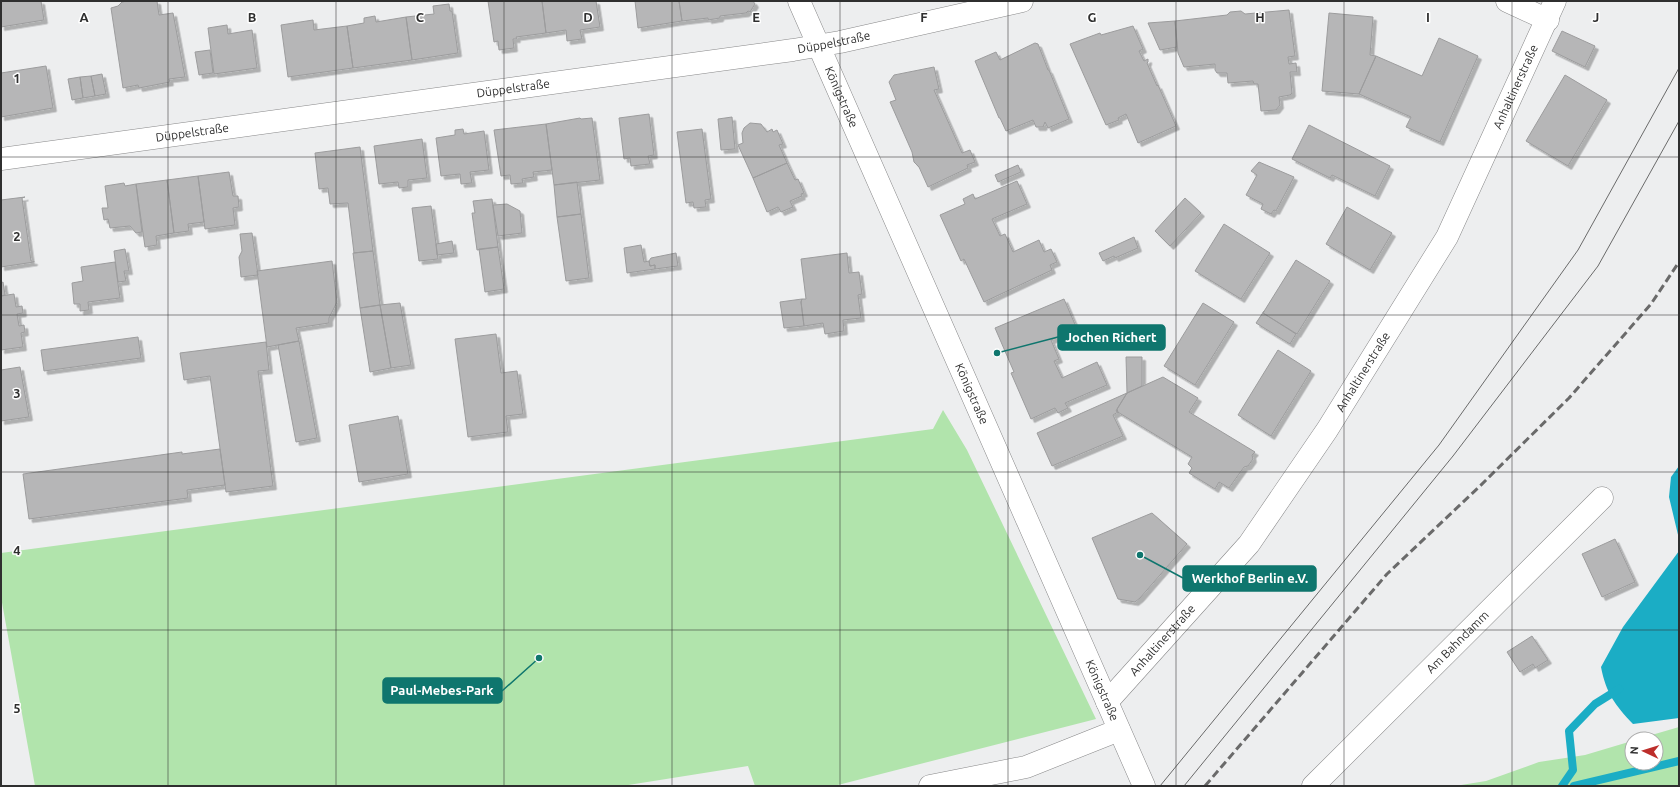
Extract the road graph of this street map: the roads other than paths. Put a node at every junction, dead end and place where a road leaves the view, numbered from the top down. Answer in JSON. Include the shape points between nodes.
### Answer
{"nodes":[{"id":1,"x":800,"y":1,"type":"edge"},
{"id":2,"x":962,"y":1,"type":"edge"},
{"id":3,"x":1022,"y":1,"type":"edge"},
{"id":4,"x":1507,"y":1,"type":"edge"},
{"id":5,"x":1551,"y":11,"type":"edge"},
{"id":6,"x":938,"y":20,"type":"junction"},
{"id":7,"x":819,"y":45,"type":"junction"},
{"id":8,"x":1,"y":159,"type":"edge"},
{"id":9,"x":1602,"y":498,"type":"dead end"},
{"id":10,"x":1107,"y":702,"type":"junction"},
{"id":11,"x":1119,"y":730,"type":"junction"},
{"id":12,"x":930,"y":786,"type":"edge"},
{"id":13,"x":1144,"y":786,"type":"edge"},
{"id":14,"x":1313,"y":786,"type":"edge"}],
"edges":[{"from":1,"to":7,"type":"street","name":"Königstraße"},
{"from":2,"to":6,"type":"street"},
{"from":3,"to":6,"type":"street","name":"Düppelstraße"},
{"from":4,"to":5,"type":"street"},
{"from":5,"to":10,"type":"street","name":"Anhaltinerstraße","via":[[1447,237],[1327,430],[1250,544]]},
{"from":6,"to":7,"type":"street","name":"Düppelstraße"},
{"from":7,"to":8,"type":"street","name":"Düppelstraße"},
{"from":7,"to":10,"type":"street","name":"Königstraße"},
{"from":9,"to":14,"type":"street","name":"Am Bahndamm"},
{"from":10,"to":11,"type":"street","name":"Königstraße"},
{"from":11,"to":12,"type":"street","via":[[1026,767]]},
{"from":11,"to":13,"type":"street","name":"Königstraße"}]}
